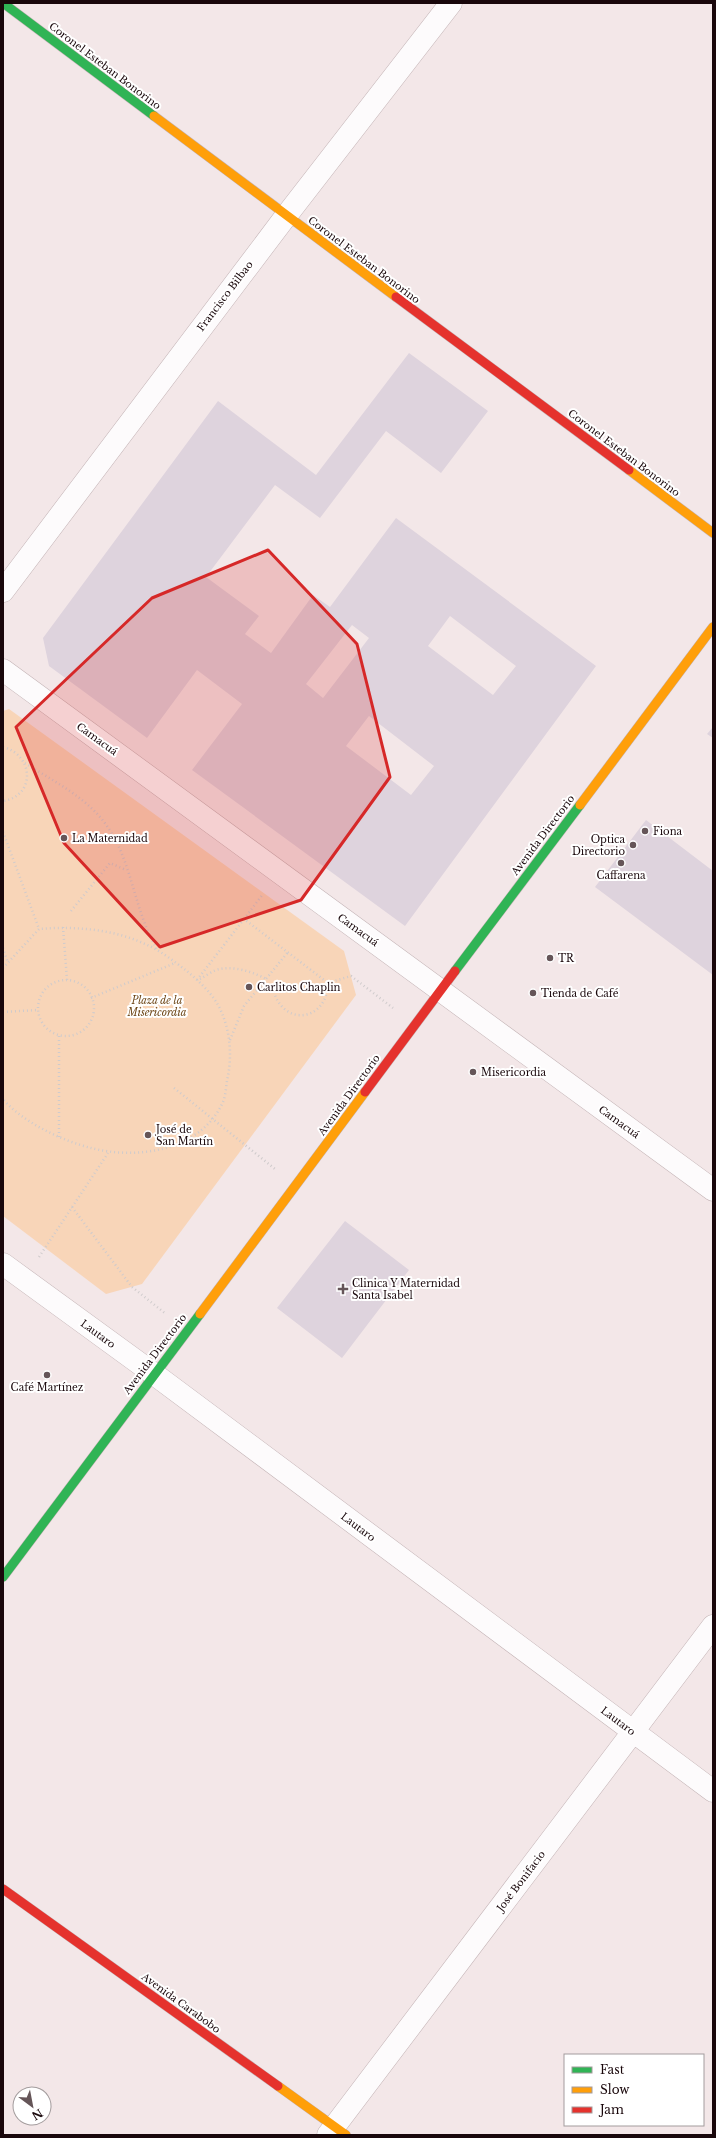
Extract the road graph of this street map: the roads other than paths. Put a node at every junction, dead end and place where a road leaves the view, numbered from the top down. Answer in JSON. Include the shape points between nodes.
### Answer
{"nodes":[{"id":1,"x":3,"y":3,"type":"edge"},
{"id":2,"x":450,"y":3,"type":"edge"},
{"id":3,"x":286,"y":216,"type":"junction"},
{"id":4,"x":713,"y":533,"type":"edge"},
{"id":5,"x":3,"y":591,"type":"edge"},
{"id":6,"x":713,"y":627,"type":"edge"},
{"id":7,"x":3,"y":670,"type":"edge"},
{"id":8,"x":440,"y":991,"type":"junction"},
{"id":9,"x":713,"y":1190,"type":"edge"},
{"id":10,"x":3,"y":1264,"type":"edge"},
{"id":11,"x":154,"y":1374,"type":"junction"},
{"id":12,"x":3,"y":1577,"type":"edge"},
{"id":13,"x":713,"y":1626,"type":"edge"},
{"id":14,"x":634,"y":1733,"type":"junction"},
{"id":15,"x":713,"y":1791,"type":"edge"},
{"id":16,"x":3,"y":1889,"type":"edge"},
{"id":17,"x":336,"y":2132,"type":"edge"}],
"edges":[{"from":1,"to":3,"type":"main road","name":"Coronel Esteban Bonorino"},
{"from":2,"to":3,"type":"street","name":"Francisco Bilbao"},
{"from":3,"to":4,"type":"main road","name":"Coronel Esteban Bonorino"},
{"from":3,"to":5,"type":"street","name":"Francisco Bilbao"},
{"from":6,"to":8,"type":"main road","name":"Avenida Directorio"},
{"from":7,"to":8,"type":"street","name":"Camacuá"},
{"from":8,"to":9,"type":"street","name":"Camacuá"},
{"from":8,"to":11,"type":"main road","name":"Avenida Directorio"},
{"from":10,"to":11,"type":"street","name":"Lautaro"},
{"from":11,"to":12,"type":"main road","name":"Avenida Directorio"},
{"from":11,"to":14,"type":"street","name":"Lautaro"},
{"from":13,"to":14,"type":"street","name":"José Bonifacio"},
{"from":14,"to":15,"type":"street","name":"Lautaro"},
{"from":14,"to":17,"type":"street","name":"José Bonifacio"},
{"from":16,"to":17,"type":"main road","name":"Avenida Carabobo"}]}
